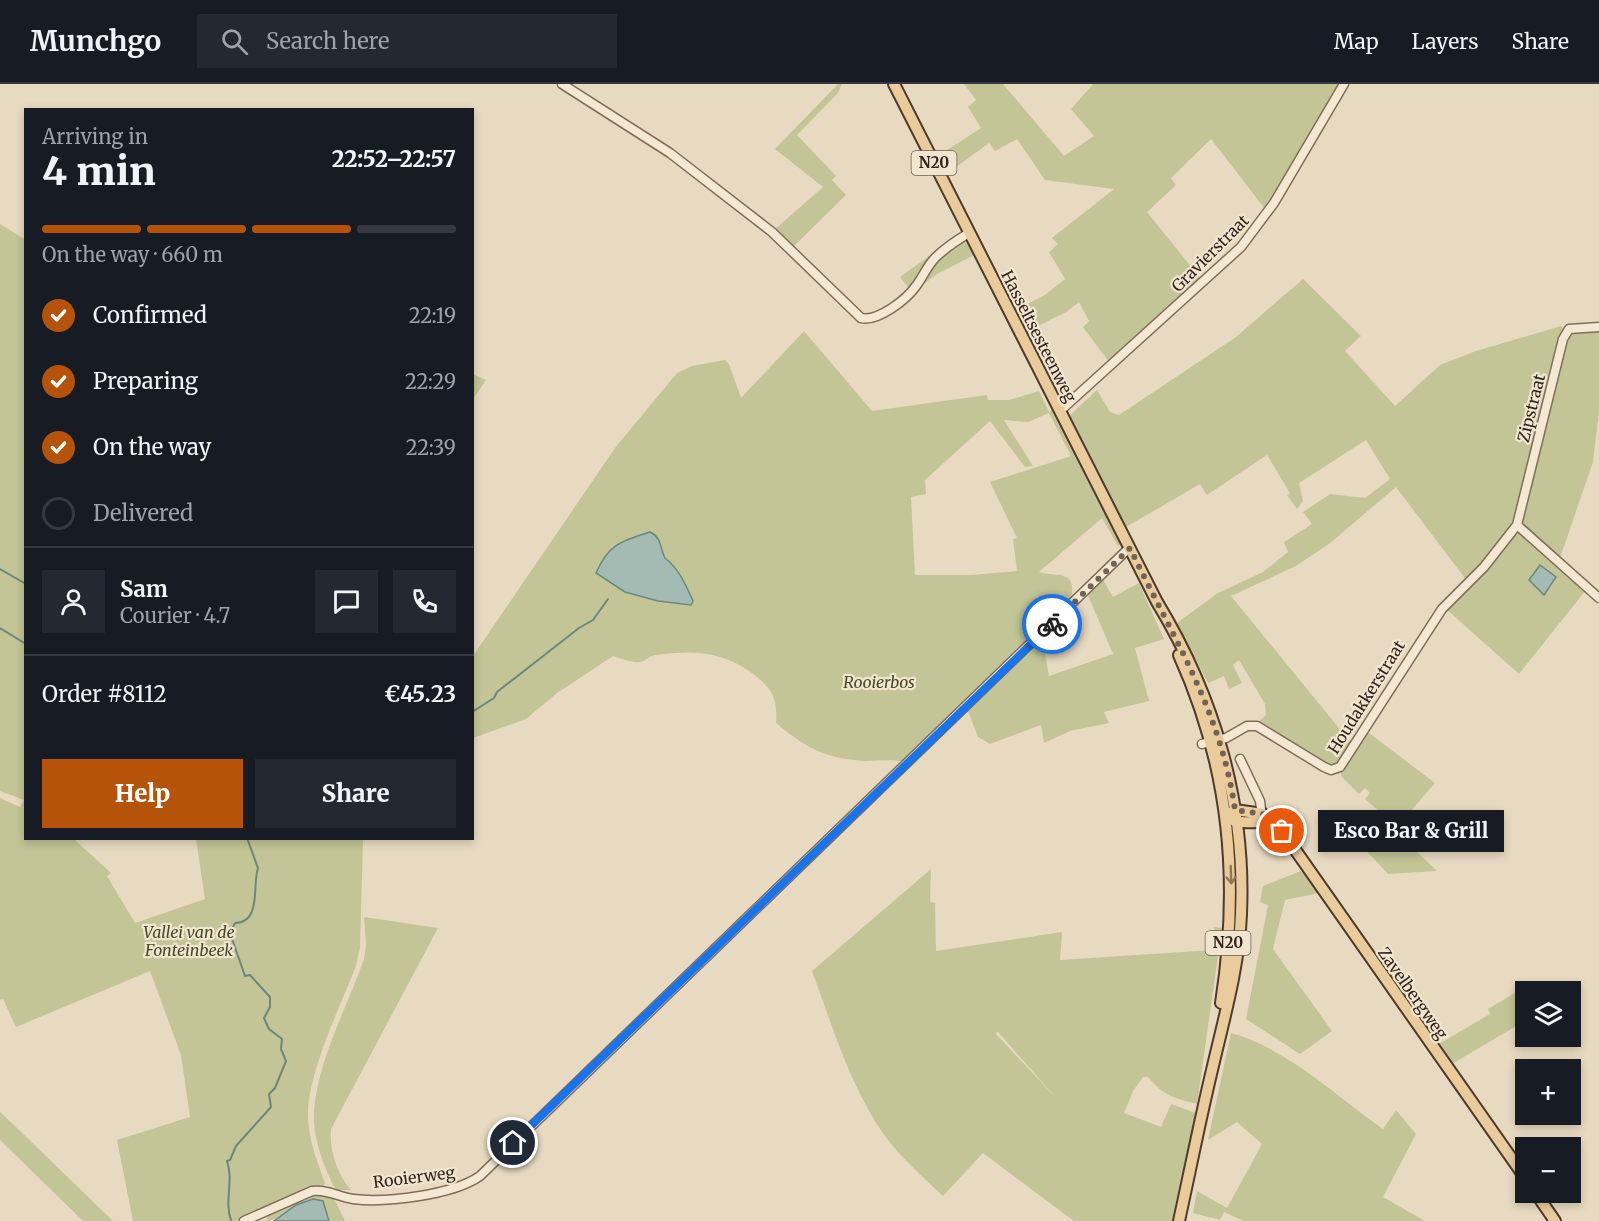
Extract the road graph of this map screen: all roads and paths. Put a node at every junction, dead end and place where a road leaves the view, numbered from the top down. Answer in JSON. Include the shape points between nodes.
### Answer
{"nodes":[{"id":1,"x":562,"y":84,"type":"edge"},
{"id":2,"x":894,"y":84,"type":"edge"},
{"id":3,"x":1344,"y":84,"type":"edge"},
{"id":4,"x":969,"y":232,"type":"junction"},
{"id":5,"x":1599,"y":327,"type":"edge"},
{"id":6,"x":1060,"y":411,"type":"junction"},
{"id":7,"x":1517,"y":525,"type":"junction"},
{"id":8,"x":1130,"y":548,"type":"junction"},
{"id":9,"x":1599,"y":598,"type":"edge"},
{"id":10,"x":1210,"y":742,"type":"junction"},
{"id":11,"x":1240,"y":759,"type":"dead end"},
{"id":12,"x":1231,"y":813,"type":"junction"},
{"id":13,"x":1262,"y":817,"type":"junction"},
{"id":14,"x":1237,"y":822,"type":"junction"},
{"id":15,"x":1212,"y":1069,"type":"junction"},
{"id":16,"x":1515,"y":1163,"type":"edge"},
{"id":17,"x":1543,"y":1203,"type":"edge"},
{"id":18,"x":244,"y":1221,"type":"edge"},
{"id":19,"x":1179,"y":1221,"type":"edge"},
{"id":20,"x":1555,"y":1221,"type":"edge"}],
"edges":[{"from":1,"to":4,"type":"street","via":[[670,153],[772,232],[861,318],[875,317],[901,299],[916,287],[934,259]]},
{"from":2,"to":4,"type":"main road","name":"Hasseltsesteenweg","number":"N20"},
{"from":3,"to":6,"type":"street","name":"Gravierstraat","via":[[1274,203],[1241,247]]},
{"from":4,"to":6,"type":"main road","name":"Hasseltsesteenweg","number":"N20"},
{"from":5,"to":7,"type":"street","name":"Zipstraat","via":[[1569,328],[1563,339]]},
{"from":6,"to":8,"type":"main road","name":"Hasseltsesteenweg","number":"N20"},
{"from":7,"to":9,"type":"street"},
{"from":7,"to":10,"type":"street","name":"Houdakkerstraat","via":[[1484,567],[1437,615],[1340,767],[1324,767],[1257,726],[1247,726]]},
{"from":8,"to":10,"type":"main road","name":"Hasseltsesteenweg","number":"N20","via":[[1195,675]]},
{"from":8,"to":18,"type":"street","name":"Rooierweg","via":[[480,1176],[446,1192],[400,1197],[355,1199],[312,1191]]},
{"from":10,"to":12,"type":"main road","name":"Hasseltsesteenweg","number":"N20"},
{"from":11,"to":13,"type":"street","via":[[1260,801]]},
{"from":12,"to":13,"type":"main road","name":"Zavelbergweg"},
{"from":12,"to":14,"type":"main road","name":"Hasseltsesteenweg","number":"N20"},
{"from":12,"to":15,"type":"main road","name":"Hasseltsesteenweg","number":"N20","one_way":true,"via":[[1230,913]]},
{"from":13,"to":14,"type":"main road"},
{"from":13,"to":16,"type":"main road","name":"Zavelbergweg","via":[[1276,824]]},
{"from":14,"to":15,"type":"main road","name":"Hasseltsesteenweg","number":"N20","via":[[1241,916],[1234,973]]},
{"from":15,"to":19,"type":"main road","name":"Hasseltsesteenweg","number":"N20"},
{"from":17,"to":20,"type":"main road"}]}
